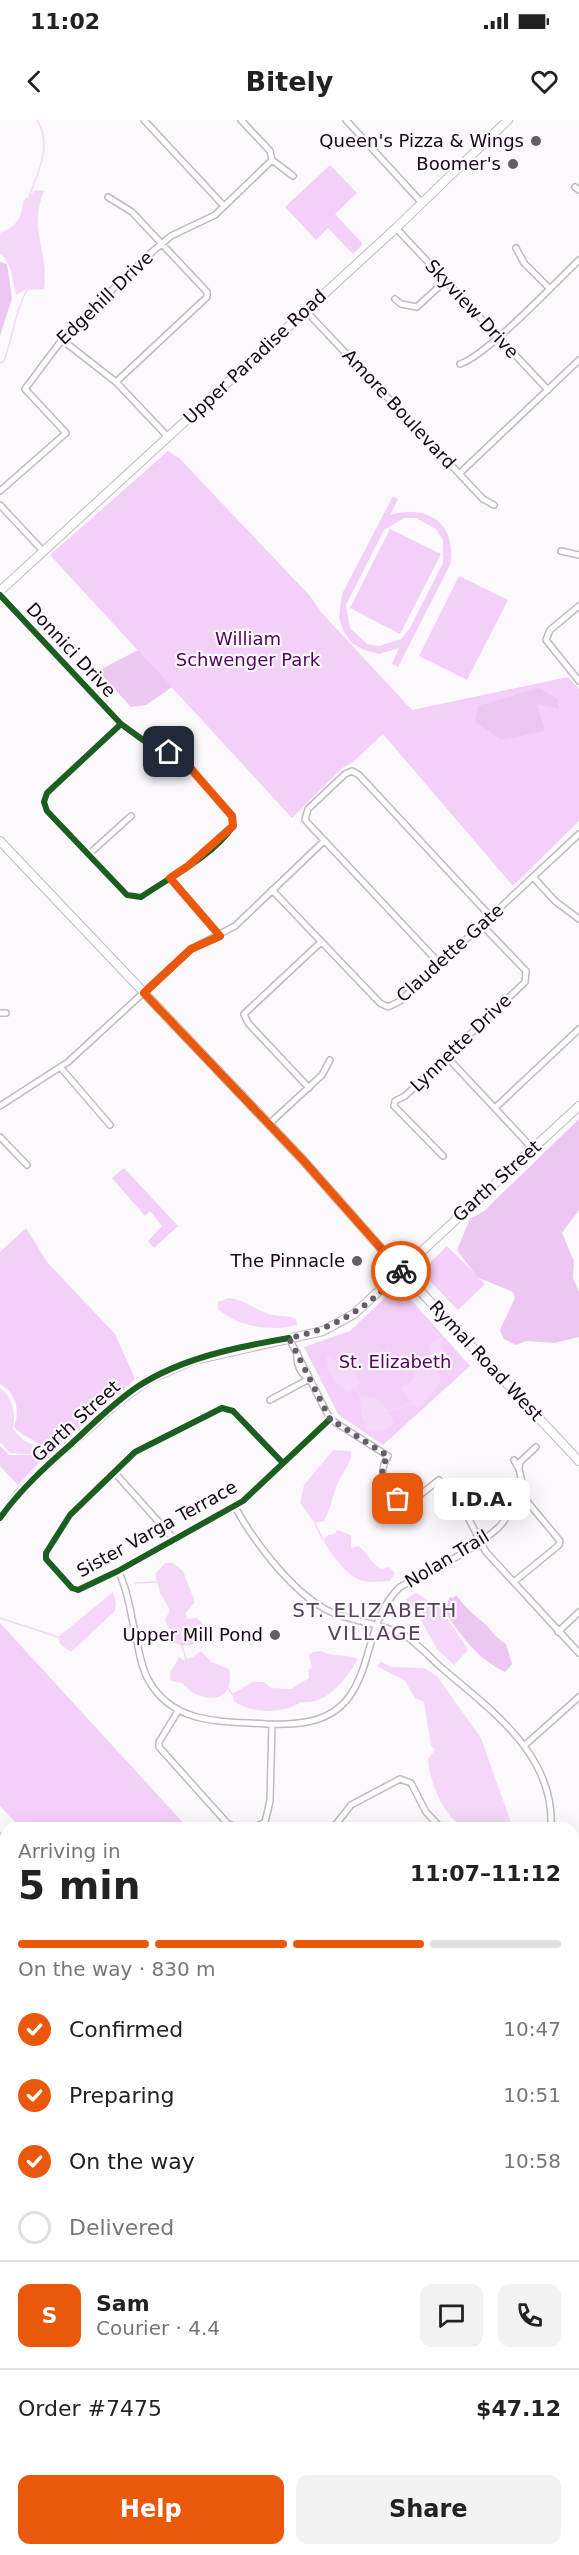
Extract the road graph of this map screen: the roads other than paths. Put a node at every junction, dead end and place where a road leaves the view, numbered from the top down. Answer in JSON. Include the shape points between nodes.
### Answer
{"nodes":[{"id":1,"x":144,"y":120,"type":"edge"},
{"id":2,"x":241,"y":120,"type":"edge"},
{"id":3,"x":346,"y":120,"type":"edge"},
{"id":4,"x":508,"y":120,"type":"edge"},
{"id":5,"x":272,"y":160,"type":"junction"},
{"id":6,"x":293,"y":176,"type":"dead end"},
{"id":7,"x":108,"y":197,"type":"dead end"},
{"id":8,"x":422,"y":203,"type":"junction"},
{"id":9,"x":225,"y":206,"type":"junction"},
{"id":10,"x":396,"y":228,"type":"junction"},
{"id":11,"x":162,"y":243,"type":"junction"},
{"id":12,"x":516,"y":248,"type":"dead end"},
{"id":13,"x":579,"y":260,"type":"edge"},
{"id":14,"x":445,"y":281,"type":"junction"},
{"id":15,"x":549,"y":288,"type":"junction"},
{"id":16,"x":395,"y":299,"type":"dead end"},
{"id":17,"x":306,"y":310,"type":"junction"},
{"id":18,"x":498,"y":336,"type":"junction"},
{"id":19,"x":61,"y":339,"type":"junction"},
{"id":20,"x":579,"y":360,"type":"edge"},
{"id":21,"x":460,"y":364,"type":"dead end"},
{"id":22,"x":116,"y":382,"type":"junction"},
{"id":23,"x":548,"y":390,"type":"junction"},
{"id":24,"x":168,"y":437,"type":"junction"},
{"id":25,"x":460,"y":473,"type":"junction"},
{"id":26,"x":0,"y":491,"type":"edge"},
{"id":27,"x":0,"y":505,"type":"edge"},
{"id":28,"x":494,"y":505,"type":"dead end"},
{"id":29,"x":43,"y":551,"type":"junction"},
{"id":30,"x":561,"y":551,"type":"dead end"},
{"id":31,"x":579,"y":555,"type":"edge"},
{"id":32,"x":579,"y":562,"type":"edge"},
{"id":33,"x":0,"y":593,"type":"edge"},
{"id":34,"x":579,"y":606,"type":"edge"},
{"id":35,"x":579,"y":681,"type":"edge"},
{"id":36,"x":121,"y":724,"type":"junction"},
{"id":37,"x":131,"y":816,"type":"dead end"},
{"id":38,"x":579,"y":834,"type":"edge"},
{"id":39,"x":0,"y":840,"type":"edge"},
{"id":40,"x":324,"y":841,"type":"junction"},
{"id":41,"x":88,"y":854,"type":"junction"},
{"id":42,"x":533,"y":877,"type":"junction"},
{"id":43,"x":170,"y":878,"type":"junction"},
{"id":44,"x":272,"y":890,"type":"junction"},
{"id":45,"x":490,"y":916,"type":"junction"},
{"id":46,"x":579,"y":919,"type":"edge"},
{"id":47,"x":482,"y":925,"type":"junction"},
{"id":48,"x":220,"y":936,"type":"junction"},
{"id":49,"x":321,"y":942,"type":"junction"},
{"id":50,"x":440,"y":964,"type":"junction"},
{"id":51,"x":144,"y":993,"type":"junction"},
{"id":52,"x":579,"y":1029,"type":"edge"},
{"id":53,"x":447,"y":1057,"type":"junction"},
{"id":54,"x":330,"y":1060,"type":"dead end"},
{"id":55,"x":61,"y":1068,"type":"junction"},
{"id":56,"x":309,"y":1088,"type":"junction"},
{"id":57,"x":0,"y":1106,"type":"edge"},
{"id":58,"x":579,"y":1106,"type":"edge"},
{"id":59,"x":495,"y":1108,"type":"junction"},
{"id":60,"x":269,"y":1124,"type":"junction"},
{"id":61,"x":110,"y":1125,"type":"dead end"},
{"id":62,"x":0,"y":1137,"type":"edge"},
{"id":63,"x":533,"y":1149,"type":"junction"},
{"id":64,"x":443,"y":1156,"type":"dead end"},
{"id":65,"x":27,"y":1165,"type":"dead end"},
{"id":66,"x":401,"y":1271,"type":"junction"},
{"id":67,"x":289,"y":1338,"type":"junction"},
{"id":68,"x":309,"y":1378,"type":"junction"},
{"id":69,"x":270,"y":1400,"type":"dead end"},
{"id":70,"x":330,"y":1419,"type":"junction"},
{"id":71,"x":536,"y":1447,"type":"dead end"},
{"id":72,"x":514,"y":1460,"type":"dead end"},
{"id":73,"x":579,"y":1461,"type":"edge"},
{"id":74,"x":283,"y":1463,"type":"junction"},
{"id":75,"x":519,"y":1469,"type":"junction"},
{"id":76,"x":114,"y":1472,"type":"junction"},
{"id":77,"x":526,"y":1499,"type":"junction"},
{"id":78,"x":235,"y":1507,"type":"junction"},
{"id":79,"x":0,"y":1518,"type":"edge"},
{"id":80,"x":175,"y":1540,"type":"junction"},
{"id":81,"x":481,"y":1542,"type":"junction"},
{"id":82,"x":118,"y":1571,"type":"junction"},
{"id":83,"x":516,"y":1581,"type":"junction"},
{"id":84,"x":579,"y":1612,"type":"edge"},
{"id":85,"x":376,"y":1626,"type":"junction"},
{"id":86,"x":558,"y":1632,"type":"junction"},
{"id":87,"x":579,"y":1653,"type":"edge"},
{"id":88,"x":579,"y":1697,"type":"edge"},
{"id":89,"x":178,"y":1711,"type":"junction"},
{"id":90,"x":272,"y":1724,"type":"junction"},
{"id":91,"x":525,"y":1745,"type":"junction"},
{"id":92,"x":226,"y":1822,"type":"edge"},
{"id":93,"x":265,"y":1822,"type":"edge"},
{"id":94,"x":338,"y":1822,"type":"edge"},
{"id":95,"x":435,"y":1822,"type":"edge"},
{"id":96,"x":550,"y":1822,"type":"edge"}],
"edges":[{"from":1,"to":9,"type":"street"},
{"from":2,"to":5,"type":"street","via":[[270,151]]},
{"from":3,"to":8,"type":"street"},
{"from":4,"to":8,"type":"main road","name":"Upper Paradise Road"},
{"from":5,"to":6,"type":"street"},
{"from":5,"to":9,"type":"street","name":"Edgehill Drive"},
{"from":7,"to":11,"type":"street","via":[[132,212]]},
{"from":8,"to":10,"type":"main road","name":"Upper Paradise Road"},
{"from":9,"to":11,"type":"street","name":"Edgehill Drive"},
{"from":10,"to":14,"type":"street","name":"Skyview Drive"},
{"from":10,"to":17,"type":"main road","name":"Upper Paradise Road"},
{"from":11,"to":19,"type":"street","name":"Edgehill Drive"},
{"from":11,"to":22,"type":"street","via":[[207,292],[207,297]]},
{"from":12,"to":15,"type":"street","via":[[524,263]]},
{"from":13,"to":15,"type":"street"},
{"from":14,"to":16,"type":"street","via":[[417,307]]},
{"from":14,"to":18,"type":"street","name":"Skyview Drive"},
{"from":15,"to":18,"type":"street"},
{"from":17,"to":24,"type":"main road","name":"Upper Paradise Road"},
{"from":17,"to":25,"type":"street","name":"Amore Boulevard"},
{"from":18,"to":21,"type":"street"},
{"from":18,"to":23,"type":"street","name":"Skyview Drive"},
{"from":19,"to":22,"type":"street"},
{"from":19,"to":26,"type":"street","name":"Edgehill Drive","via":[[25,389],[66,433]]},
{"from":20,"to":23,"type":"street"},
{"from":22,"to":24,"type":"street"},
{"from":23,"to":25,"type":"street"},
{"from":24,"to":29,"type":"main road","name":"Upper Paradise Road"},
{"from":25,"to":28,"type":"street","name":"Amore Boulevard","via":[[485,501]]},
{"from":27,"to":29,"type":"street"},
{"from":29,"to":33,"type":"main road","name":"Upper Paradise Road"},
{"from":30,"to":31,"type":"street"},
{"from":31,"to":32,"type":"street"},
{"from":33,"to":36,"type":"street","name":"Donnici Drive"},
{"from":34,"to":35,"type":"street","via":[[547,637],[550,647]]},
{"from":36,"to":41,"type":"street","name":"Donnici Drive","via":[[45,797],[47,811]]},
{"from":36,"to":43,"type":"street","name":"Donnici Drive","via":[[185,762],[232,816],[233,826],[228,834]]},
{"from":37,"to":41,"type":"street"},
{"from":38,"to":42,"type":"street","name":"Claudette Gate"},
{"from":39,"to":51,"type":"main road","name":"Rymal Road West"},
{"from":40,"to":44,"type":"street"},
{"from":40,"to":45,"type":"street","via":[[305,820],[305,814],[352,771]]},
{"from":40,"to":50,"type":"street"},
{"from":41,"to":43,"type":"street","name":"Donnici Drive","via":[[134,898]]},
{"from":42,"to":45,"type":"street","name":"Claudette Gate"},
{"from":42,"to":46,"type":"street"},
{"from":43,"to":48,"type":"street"},
{"from":44,"to":48,"type":"street"},
{"from":44,"to":49,"type":"street","name":"Claudette Gate"},
{"from":45,"to":47,"type":"street","name":"Claudette Gate"},
{"from":47,"to":50,"type":"street","name":"Claudette Gate"},
{"from":47,"to":53,"type":"street","name":"Lynnette Drive","via":[[528,976]]},
{"from":48,"to":51,"type":"street","via":[[191,949]]},
{"from":49,"to":50,"type":"street","name":"Claudette Gate","via":[[388,1007],[400,1001]]},
{"from":49,"to":56,"type":"street","via":[[244,1014]]},
{"from":51,"to":55,"type":"street"},
{"from":51,"to":60,"type":"main road","name":"Rymal Road West"},
{"from":52,"to":59,"type":"street"},
{"from":53,"to":59,"type":"street"},
{"from":53,"to":64,"type":"street","name":"Lynnette Drive","via":[[395,1101],[394,1107]]},
{"from":54,"to":56,"type":"street"},
{"from":55,"to":57,"type":"street"},
{"from":55,"to":61,"type":"street"},
{"from":56,"to":60,"type":"street"},
{"from":58,"to":63,"type":"main road","name":"Garth Street"},
{"from":59,"to":63,"type":"street"},
{"from":60,"to":66,"type":"main road","name":"Rymal Road West"},
{"from":62,"to":65,"type":"street"},
{"from":63,"to":66,"type":"main road","name":"Garth Street"},
{"from":66,"to":67,"type":"main road","name":"Garth Street","via":[[344,1320],[323,1331]]},
{"from":66,"to":73,"type":"main road","name":"Rymal Road West"},
{"from":67,"to":68,"type":"street","via":[[297,1353],[296,1361]]},
{"from":67,"to":79,"type":"main road","name":"Garth Street","via":[[194,1360],[136,1388],[33,1479]]},
{"from":68,"to":69,"type":"street"},
{"from":68,"to":70,"type":"street"},
{"from":70,"to":74,"type":"street","name":"Sister Varga Terrace"},
{"from":70,"to":81,"type":"street","via":[[388,1456],[381,1475],[398,1499],[409,1502],[439,1480],[461,1504]]},
{"from":71,"to":75,"type":"street","via":[[519,1462]]},
{"from":72,"to":75,"type":"street"},
{"from":74,"to":76,"type":"street","via":[[226,1408],[135,1452]]},
{"from":74,"to":78,"type":"street","name":"Sister Varga Terrace"},
{"from":75,"to":77,"type":"street"},
{"from":76,"to":80,"type":"street"},
{"from":76,"to":82,"type":"street","name":"Sister Varga Terrace","via":[[70,1515],[46,1553],[47,1563],[78,1590]]},
{"from":77,"to":81,"type":"street","name":"Nolan Trail","via":[[514,1504],[504,1522]]},
{"from":77,"to":83,"type":"street","via":[[560,1541]]},
{"from":78,"to":80,"type":"street","name":"Sister Varga Terrace"},
{"from":78,"to":85,"type":"street","via":[[255,1542],[309,1598],[335,1613]]},
{"from":80,"to":82,"type":"street","name":"Sister Varga Terrace"},
{"from":81,"to":83,"type":"street","via":[[499,1567]]},
{"from":81,"to":85,"type":"street","name":"Nolan Trail","via":[[400,1587],[385,1605]]},
{"from":82,"to":89,"type":"street","via":[[149,1681]]},
{"from":83,"to":86,"type":"street"},
{"from":84,"to":86,"type":"street"},
{"from":85,"to":90,"type":"street","name":"Nolan Trail","via":[[355,1686],[341,1705],[315,1721]]},
{"from":85,"to":91,"type":"street","via":[[408,1637],[496,1713]]},
{"from":86,"to":87,"type":"street"},
{"from":88,"to":91,"type":"street"},
{"from":89,"to":90,"type":"street","name":"Nolan Trail","via":[[206,1721]]},
{"from":89,"to":92,"type":"street","via":[[159,1747]]},
{"from":90,"to":93,"type":"street","via":[[270,1801]]},
{"from":91,"to":96,"type":"street","via":[[538,1769]]},
{"from":94,"to":95,"type":"street","via":[[358,1800],[392,1781],[405,1780],[411,1783]]}]}
